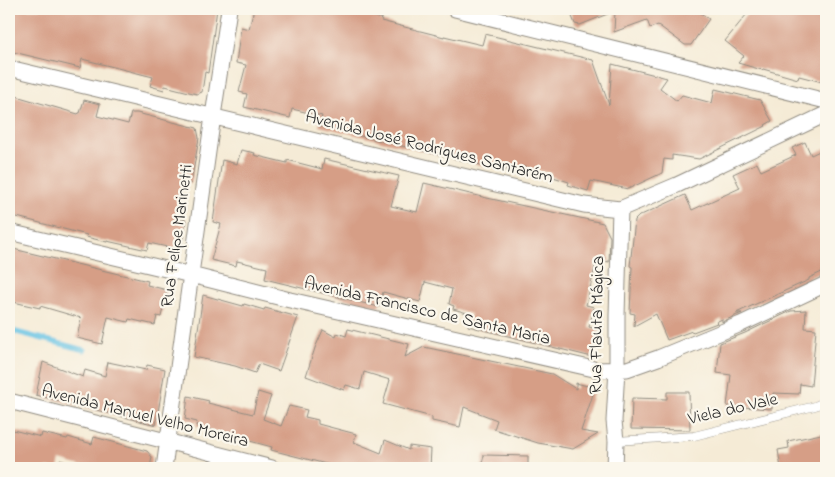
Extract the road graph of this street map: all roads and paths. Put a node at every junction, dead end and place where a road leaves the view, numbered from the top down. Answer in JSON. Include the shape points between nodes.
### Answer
{"nodes":[{"id":1,"x":229,"y":9,"type":"edge"},
{"id":2,"x":462,"y":9,"type":"edge"},
{"id":3,"x":9,"y":68,"type":"edge"},
{"id":4,"x":826,"y":101,"type":"edge"},
{"id":5,"x":826,"y":114,"type":"edge"},
{"id":6,"x":213,"y":116,"type":"junction"},
{"id":7,"x":620,"y":209,"type":"junction"},
{"id":8,"x":9,"y":232,"type":"edge"},
{"id":9,"x":191,"y":274,"type":"junction"},
{"id":10,"x":826,"y":284,"type":"edge"},
{"id":11,"x":618,"y":370,"type":"junction"},
{"id":12,"x":9,"y":401,"type":"edge"},
{"id":13,"x":826,"y":401,"type":"edge"},
{"id":14,"x":616,"y":441,"type":"junction"},
{"id":15,"x":168,"y":442,"type":"junction"},
{"id":16,"x":164,"y":468,"type":"edge"},
{"id":17,"x":272,"y":468,"type":"edge"},
{"id":18,"x":615,"y":468,"type":"edge"}],
"edges":[{"from":1,"to":6,"type":"street","name":"Rua Felipe Marinetti"},
{"from":2,"to":4,"type":"street"},
{"from":3,"to":6,"type":"street","name":"Avenida José Rodrigues Santarém"},
{"from":5,"to":7,"type":"street","name":"Avenida José Rodrigues Santarém"},
{"from":6,"to":7,"type":"street","name":"Avenida José Rodrigues Santarém","via":[[584,205]]},
{"from":6,"to":9,"type":"street","name":"Rua Felipe Marinetti"},
{"from":7,"to":11,"type":"street","name":"Rua Flauta Mágica"},
{"from":8,"to":9,"type":"street","name":"Avenida Francisco de Santa Maria"},
{"from":9,"to":11,"type":"street","name":"Avenida Francisco de Santa Maria","via":[[290,300],[589,368]]},
{"from":9,"to":15,"type":"street","name":"Rua Felipe Marinetti"},
{"from":10,"to":11,"type":"street","name":"Avenida Francisco de Santa Maria","via":[[658,358]]},
{"from":11,"to":14,"type":"street","name":"Rua Flauta Mágica","via":[[614,421]]},
{"from":12,"to":15,"type":"street","name":"Avenida Manuel Velho Moreira"},
{"from":13,"to":14,"type":"lane","name":"Viela do Vale","via":[[694,436]]},
{"from":14,"to":18,"type":"street","name":"Rua Flauta Mágica"},
{"from":15,"to":16,"type":"street","name":"Rua Felipe Marinetti"},
{"from":15,"to":17,"type":"street","name":"Avenida Manuel Velho Moreira"}]}
